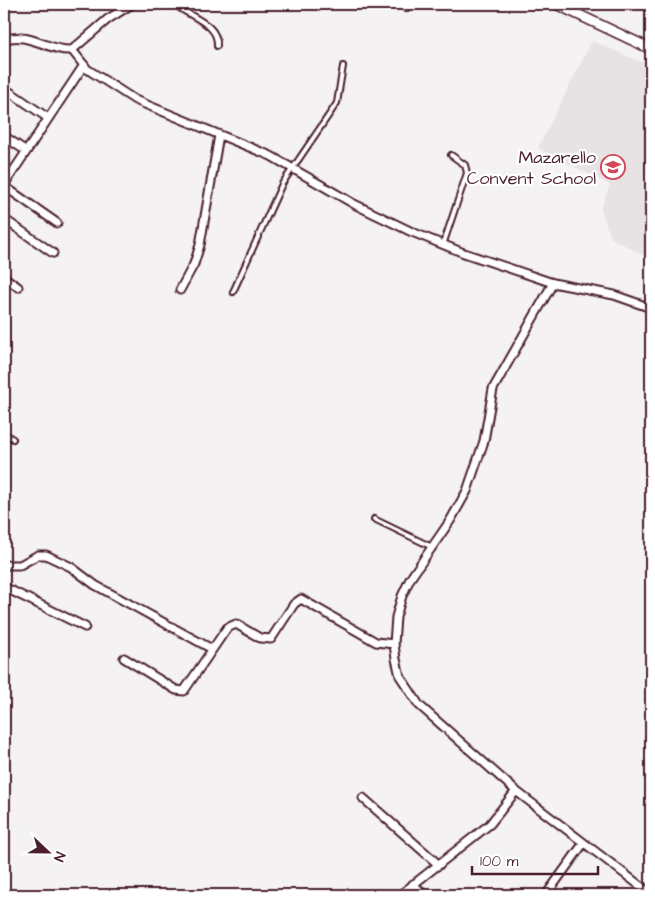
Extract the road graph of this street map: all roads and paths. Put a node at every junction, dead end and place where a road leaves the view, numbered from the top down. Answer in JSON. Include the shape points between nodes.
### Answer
{"nodes":[{"id":1,"x":132,"y":4,"type":"edge"},
{"id":2,"x":174,"y":4,"type":"edge"},
{"id":3,"x":409,"y":4,"type":"edge"},
{"id":4,"x":556,"y":4,"type":"edge"},
{"id":5,"x":406,"y":9,"type":"dead end"},
{"id":6,"x":4,"y":40,"type":"edge"},
{"id":7,"x":217,"y":46,"type":"dead end"},
{"id":8,"x":651,"y":49,"type":"edge"},
{"id":9,"x":72,"y":50,"type":"junction"},
{"id":10,"x":84,"y":65,"type":"junction"},
{"id":11,"x":343,"y":66,"type":"dead end"},
{"id":12,"x":4,"y":88,"type":"edge"},
{"id":13,"x":48,"y":118,"type":"junction"},
{"id":14,"x":219,"y":135,"type":"junction"},
{"id":15,"x":4,"y":136,"type":"edge"},
{"id":16,"x":26,"y":151,"type":"junction"},
{"id":17,"x":451,"y":155,"type":"dead end"},
{"id":18,"x":292,"y":166,"type":"junction"},
{"id":19,"x":4,"y":185,"type":"edge"},
{"id":20,"x":4,"y":219,"type":"edge"},
{"id":21,"x":57,"y":223,"type":"dead end"},
{"id":22,"x":442,"y":246,"type":"junction"},
{"id":23,"x":53,"y":253,"type":"dead end"},
{"id":24,"x":4,"y":277,"type":"edge"},
{"id":25,"x":553,"y":283,"type":"junction"},
{"id":26,"x":18,"y":287,"type":"dead end"},
{"id":27,"x":180,"y":290,"type":"dead end"},
{"id":28,"x":233,"y":292,"type":"dead end"},
{"id":29,"x":651,"y":308,"type":"edge"},
{"id":30,"x":4,"y":433,"type":"edge"},
{"id":31,"x":13,"y":439,"type":"dead end"},
{"id":32,"x":374,"y":519,"type":"dead end"},
{"id":33,"x":432,"y":547,"type":"junction"},
{"id":34,"x":4,"y":565,"type":"edge"},
{"id":35,"x":4,"y":587,"type":"edge"},
{"id":36,"x":85,"y":627,"type":"dead end"},
{"id":37,"x":394,"y":644,"type":"junction"},
{"id":38,"x":212,"y":649,"type":"junction"},
{"id":39,"x":124,"y":658,"type":"dead end"},
{"id":40,"x":516,"y":792,"type":"junction"},
{"id":41,"x":363,"y":798,"type":"dead end"},
{"id":42,"x":584,"y":844,"type":"junction"},
{"id":43,"x":439,"y":865,"type":"junction"},
{"id":44,"x":413,"y":884,"type":"junction"},
{"id":45,"x":651,"y":894,"type":"edge"},
{"id":46,"x":400,"y":895,"type":"edge"},
{"id":47,"x":424,"y":895,"type":"edge"},
{"id":48,"x":546,"y":895,"type":"edge"}],
"edges":[{"from":1,"to":9,"type":"street","via":[[108,19]]},
{"from":2,"to":7,"type":"lane","via":[[212,29]]},
{"from":3,"to":5,"type":"lane"},
{"from":4,"to":8,"type":"street"},
{"from":6,"to":9,"type":"street","via":[[19,37]]},
{"from":9,"to":10,"type":"street"},
{"from":10,"to":13,"type":"street"},
{"from":10,"to":14,"type":"street","via":[[101,80],[135,100]]},
{"from":11,"to":18,"type":"lane","via":[[336,103]]},
{"from":12,"to":13,"type":"street"},
{"from":13,"to":16,"type":"street"},
{"from":14,"to":18,"type":"street","via":[[252,146]]},
{"from":14,"to":27,"type":"street","via":[[198,254]]},
{"from":15,"to":16,"type":"street"},
{"from":16,"to":19,"type":"street"},
{"from":17,"to":22,"type":"lane","via":[[466,165],[467,173]]},
{"from":18,"to":22,"type":"street","via":[[354,204]]},
{"from":18,"to":28,"type":"lane"},
{"from":19,"to":21,"type":"street"},
{"from":20,"to":23,"type":"street"},
{"from":22,"to":25,"type":"street"},
{"from":24,"to":26,"type":"street"},
{"from":25,"to":29,"type":"street","via":[[614,295]]},
{"from":25,"to":33,"type":"street","via":[[493,389],[474,475],[459,508]]},
{"from":30,"to":31,"type":"lane"},
{"from":32,"to":33,"type":"lane"},
{"from":33,"to":37,"type":"street","via":[[410,578],[402,596]]},
{"from":34,"to":38,"type":"street","via":[[20,565],[38,555],[46,555]]},
{"from":35,"to":36,"type":"street"},
{"from":37,"to":38,"type":"street","via":[[376,642],[301,599],[294,604],[271,639],[260,638],[232,624]]},
{"from":37,"to":40,"type":"street","via":[[400,676],[419,705]]},
{"from":38,"to":39,"type":"street","via":[[186,688],[180,691]]},
{"from":40,"to":42,"type":"street"},
{"from":40,"to":43,"type":"street","via":[[490,824]]},
{"from":41,"to":43,"type":"street"},
{"from":42,"to":45,"type":"street"},
{"from":42,"to":48,"type":"street"},
{"from":43,"to":44,"type":"street"},
{"from":44,"to":46,"type":"street"},
{"from":44,"to":47,"type":"street"}]}
